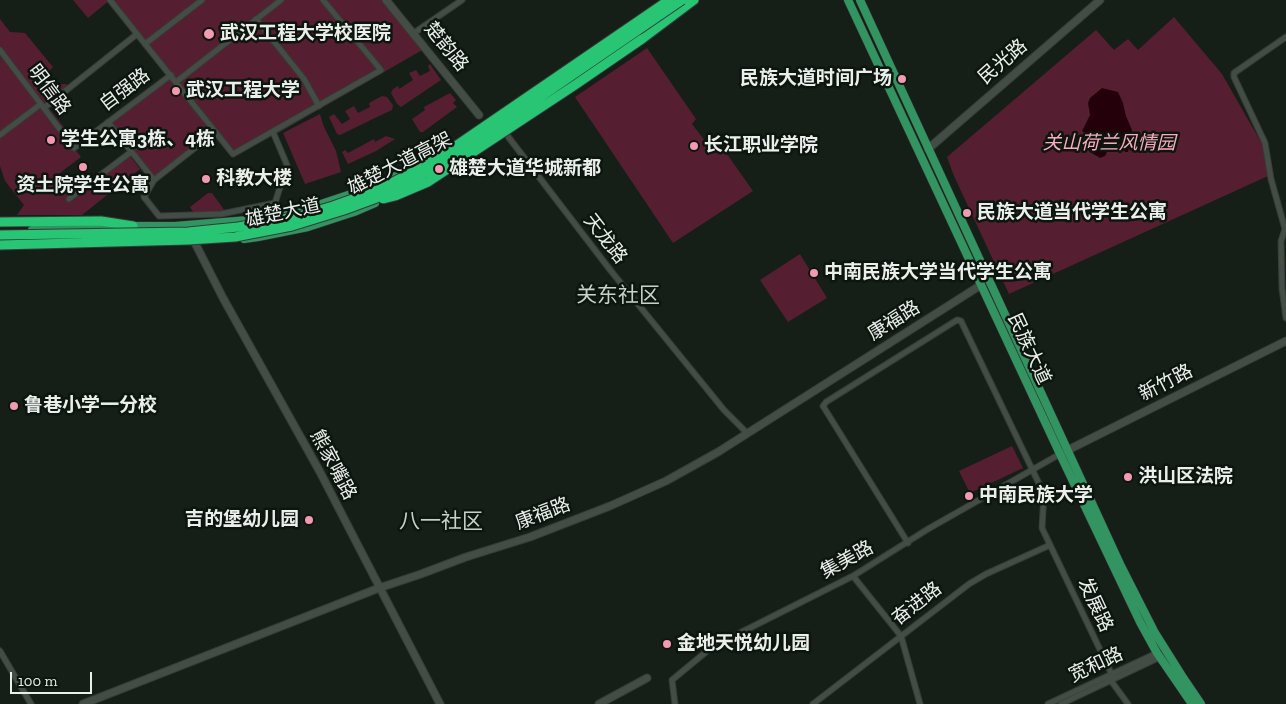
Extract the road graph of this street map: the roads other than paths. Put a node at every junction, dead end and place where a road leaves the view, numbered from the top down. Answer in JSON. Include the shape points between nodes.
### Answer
{"nodes":[{"id":1,"x":110,"y":0,"type":"edge"},
{"id":2,"x":202,"y":0,"type":"edge"},
{"id":3,"x":281,"y":0,"type":"edge"},
{"id":4,"x":323,"y":0,"type":"edge"},
{"id":5,"x":386,"y":0,"type":"edge"},
{"id":6,"x":462,"y":0,"type":"edge"},
{"id":7,"x":662,"y":0,"type":"edge"},
{"id":8,"x":669,"y":0,"type":"edge"},
{"id":9,"x":682,"y":0,"type":"edge"},
{"id":10,"x":690,"y":0,"type":"edge"},
{"id":11,"x":694,"y":0,"type":"edge"},
{"id":12,"x":848,"y":0,"type":"edge"},
{"id":13,"x":860,"y":0,"type":"edge"},
{"id":14,"x":1100,"y":0,"type":"edge"},
{"id":15,"x":256,"y":19,"type":"junction"},
{"id":16,"x":414,"y":33,"type":"junction"},
{"id":17,"x":137,"y":34,"type":"junction"},
{"id":18,"x":1286,"y":37,"type":"edge"},
{"id":19,"x":145,"y":44,"type":"junction"},
{"id":20,"x":0,"y":50,"type":"edge"},
{"id":21,"x":170,"y":75,"type":"junction"},
{"id":22,"x":176,"y":82,"type":"junction"},
{"id":23,"x":42,"y":106,"type":"junction"},
{"id":24,"x":319,"y":106,"type":"junction"},
{"id":25,"x":479,"y":115,"type":"dead end"},
{"id":26,"x":108,"y":122,"type":"junction"},
{"id":27,"x":502,"y":129,"type":"junction"},
{"id":28,"x":215,"y":132,"type":"junction"},
{"id":29,"x":273,"y":132,"type":"junction"},
{"id":30,"x":0,"y":135,"type":"edge"},
{"id":31,"x":74,"y":148,"type":"joint"},
{"id":32,"x":928,"y":149,"type":"junction"},
{"id":33,"x":131,"y":152,"type":"junction"},
{"id":34,"x":154,"y":180,"type":"junction"},
{"id":35,"x":69,"y":199,"type":"dead end"},
{"id":36,"x":275,"y":203,"type":"junction"},
{"id":37,"x":344,"y":210,"type":"junction"},
{"id":38,"x":277,"y":212,"type":"dead end"},
{"id":39,"x":268,"y":217,"type":"junction"},
{"id":40,"x":0,"y":222,"type":"edge"},
{"id":41,"x":133,"y":226,"type":"junction"},
{"id":42,"x":0,"y":231,"type":"edge"},
{"id":43,"x":0,"y":235,"type":"edge"},
{"id":44,"x":270,"y":235,"type":"junction"},
{"id":45,"x":195,"y":243,"type":"junction"},
{"id":46,"x":0,"y":247,"type":"edge"},
{"id":47,"x":981,"y":285,"type":"junction"},
{"id":48,"x":1286,"y":318,"type":"edge"},
{"id":49,"x":1286,"y":340,"type":"edge"},
{"id":50,"x":747,"y":433,"type":"junction"},
{"id":51,"x":1064,"y":453,"type":"junction"},
{"id":52,"x":1032,"y":470,"type":"junction"},
{"id":53,"x":908,"y":543,"type":"junction"},
{"id":54,"x":1050,"y":545,"type":"junction"},
{"id":55,"x":853,"y":576,"type":"junction"},
{"id":56,"x":379,"y":588,"type":"junction"},
{"id":57,"x":900,"y":636,"type":"junction"},
{"id":58,"x":0,"y":651,"type":"edge"},
{"id":59,"x":1159,"y":655,"type":"junction"},
{"id":60,"x":647,"y":678,"type":"dead end"},
{"id":61,"x":1111,"y":678,"type":"junction"},
{"id":62,"x":30,"y":704,"type":"edge"},
{"id":63,"x":83,"y":704,"type":"edge"},
{"id":64,"x":440,"y":704,"type":"edge"},
{"id":65,"x":599,"y":704,"type":"edge"},
{"id":66,"x":675,"y":704,"type":"edge"},
{"id":67,"x":813,"y":704,"type":"edge"},
{"id":68,"x":920,"y":704,"type":"edge"},
{"id":69,"x":1048,"y":704,"type":"edge"},
{"id":70,"x":1061,"y":704,"type":"edge"},
{"id":71,"x":1128,"y":704,"type":"edge"},
{"id":72,"x":1192,"y":704,"type":"edge"},
{"id":73,"x":1201,"y":704,"type":"edge"}],
"edges":[{"from":1,"to":17,"type":"street"},
{"from":2,"to":19,"type":"street"},
{"from":3,"to":15,"type":"street"},
{"from":4,"to":24,"type":"street","via":[[381,70]]},
{"from":5,"to":16,"type":"street","name":"楚韵路"},
{"from":6,"to":16,"type":"street"},
{"from":7,"to":39,"type":"main road","name":"雄楚大道","via":[[409,170],[372,187]]},
{"from":8,"to":43,"type":"highway","name":"雄楚大道高架","bridge":true,"via":[[440,156],[375,191],[333,206],[299,216],[188,232]]},
{"from":9,"to":37,"type":"highway","name":"雄楚大道高架","bridge":true,"via":[[444,163],[382,196]]},
{"from":10,"to":27,"type":"main road","name":"雄楚大道"},
{"from":11,"to":37,"type":"highway","bridge":true,"via":[[576,86],[428,182],[395,196]]},
{"from":12,"to":47,"type":"main road","name":"民族大道"},
{"from":13,"to":32,"type":"main road","name":"民族大道"},
{"from":14,"to":32,"type":"street","name":"民光路"},
{"from":15,"to":22,"type":"street"},
{"from":15,"to":24,"type":"street","via":[[304,79]]},
{"from":16,"to":25,"type":"street","name":"楚韵路"},
{"from":17,"to":19,"type":"street"},
{"from":17,"to":23,"type":"street"},
{"from":18,"to":48,"type":"street","via":[[1234,73],[1265,143],[1285,229],[1281,240]]},
{"from":19,"to":21,"type":"street"},
{"from":20,"to":23,"type":"street","name":"明信路"},
{"from":21,"to":22,"type":"street"},
{"from":21,"to":26,"type":"street","name":"自强路"},
{"from":22,"to":28,"type":"street"},
{"from":23,"to":30,"type":"street"},
{"from":23,"to":31,"type":"street","name":"明信路"},
{"from":24,"to":29,"type":"street"},
{"from":26,"to":31,"type":"street","name":"自强路"},
{"from":26,"to":33,"type":"street"},
{"from":27,"to":44,"type":"main road","name":"雄楚大道","via":[[412,186],[354,212]]},
{"from":27,"to":50,"type":"street","name":"天龙路","via":[[611,271],[724,410]]},
{"from":28,"to":29,"type":"street","via":[[233,154]]},
{"from":28,"to":34,"type":"street"},
{"from":29,"to":36,"type":"street","via":[[287,165]]},
{"from":32,"to":51,"type":"main road","name":"民族大道"},
{"from":33,"to":34,"type":"street"},
{"from":33,"to":35,"type":"street"},
{"from":34,"to":36,"type":"street","via":[[144,197],[159,216],[221,214]]},
{"from":36,"to":38,"type":"street"},
{"from":37,"to":46,"type":"highway","name":"雄楚大道高架","bridge":true,"via":[[292,226],[235,237]]},
{"from":39,"to":41,"type":"main road","name":"雄楚大道","via":[[201,225]]},
{"from":39,"to":44,"type":"main road","via":[[274,218],[279,226]]},
{"from":40,"to":41,"type":"highway","via":[[101,221]]},
{"from":41,"to":42,"type":"main road","name":"雄楚大道"},
{"from":44,"to":45,"type":"main road","name":"雄楚大道"},
{"from":45,"to":46,"type":"main road","name":"雄楚大道"},
{"from":45,"to":56,"type":"street","name":"熊家嘴路","via":[[320,472]]},
{"from":47,"to":50,"type":"street","name":"康福路"},
{"from":47,"to":51,"type":"main road","name":"民族大道"},
{"from":49,"to":51,"type":"street","name":"新竹路"},
{"from":50,"to":56,"type":"street","name":"康福路","via":[[666,481],[610,506]]},
{"from":51,"to":52,"type":"street","name":"集美路"},
{"from":51,"to":59,"type":"main road","name":"民族大道","via":[[1140,622]]},
{"from":51,"to":73,"type":"main road","name":"民族大道","via":[[1155,633]]},
{"from":52,"to":53,"type":"street","name":"集美路"},
{"from":52,"to":53,"type":"street","name":"发展路","via":[[961,321],[957,320],[822,406]]},
{"from":52,"to":54,"type":"street","name":"发展路","via":[[1044,494],[1042,528]]},
{"from":53,"to":55,"type":"street","name":"集美路"},
{"from":54,"to":57,"type":"street","name":"奋进路","via":[[976,580]]},
{"from":54,"to":61,"type":"street","name":"发展路"},
{"from":55,"to":57,"type":"street"},
{"from":55,"to":66,"type":"street","name":"集美路","via":[[712,647],[672,680]]},
{"from":56,"to":63,"type":"street","name":"康福路"},
{"from":56,"to":64,"type":"street","name":"熊家嘴路"},
{"from":57,"to":67,"type":"street","name":"奋进路"},
{"from":57,"to":68,"type":"street"},
{"from":58,"to":62,"type":"street"},
{"from":59,"to":61,"type":"street","name":"宽和路"},
{"from":59,"to":72,"type":"main road","name":"民族大道"},
{"from":60,"to":65,"type":"street"},
{"from":61,"to":69,"type":"street","name":"宽和路"},
{"from":61,"to":70,"type":"street","name":"宽和路"},
{"from":61,"to":71,"type":"street","name":"发展路"}]}
